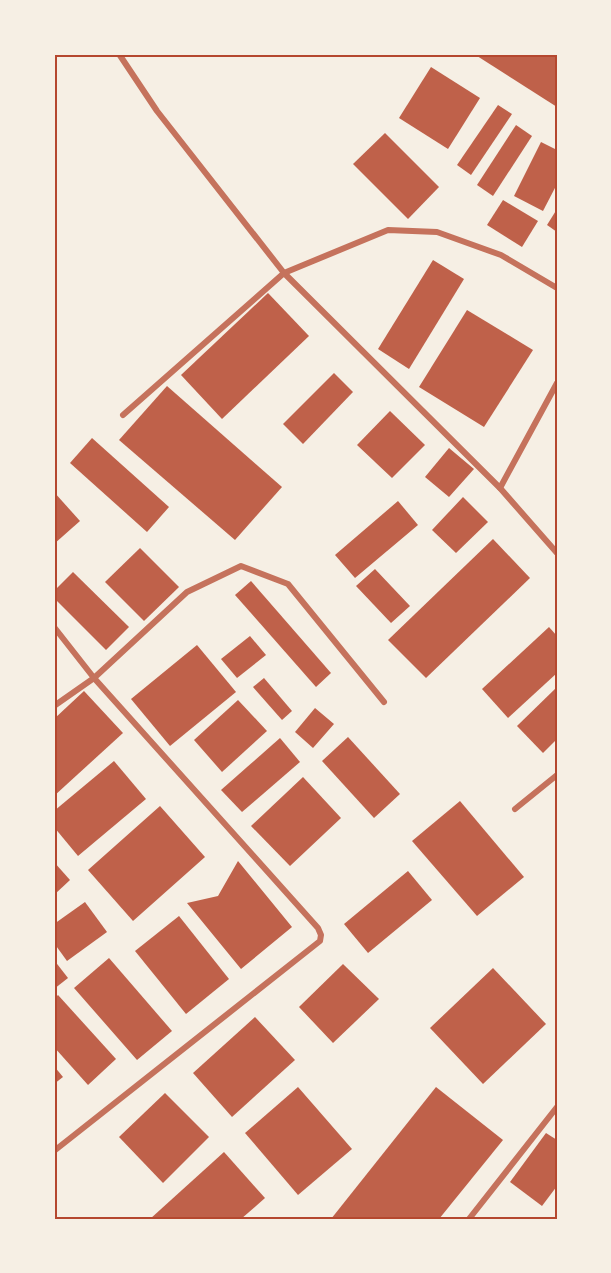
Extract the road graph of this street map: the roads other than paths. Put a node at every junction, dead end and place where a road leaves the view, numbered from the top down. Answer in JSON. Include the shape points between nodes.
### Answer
{"nodes":[{"id":1,"x":119,"y":54,"type":"edge"},
{"id":2,"x":284,"y":273,"type":"junction"},
{"id":3,"x":557,"y":288,"type":"edge"},
{"id":4,"x":557,"y":383,"type":"edge"},
{"id":5,"x":123,"y":415,"type":"dead end"},
{"id":6,"x":500,"y":488,"type":"junction"},
{"id":7,"x":557,"y":553,"type":"edge"},
{"id":8,"x":54,"y":627,"type":"edge"},
{"id":9,"x":94,"y":678,"type":"junction"},
{"id":10,"x":384,"y":702,"type":"dead end"},
{"id":11,"x":54,"y":706,"type":"edge"},
{"id":12,"x":557,"y":775,"type":"edge"},
{"id":13,"x":515,"y":809,"type":"dead end"},
{"id":14,"x":557,"y":1107,"type":"edge"},
{"id":15,"x":54,"y":1151,"type":"edge"},
{"id":16,"x":469,"y":1219,"type":"edge"}],
"edges":[{"from":1,"to":2,"type":"street","via":[[157,111]]},
{"from":2,"to":3,"type":"street","via":[[388,230],[437,232],[501,255]]},
{"from":2,"to":5,"type":"street"},
{"from":2,"to":6,"type":"street"},
{"from":4,"to":6,"type":"street"},
{"from":6,"to":7,"type":"street"},
{"from":8,"to":9,"type":"street"},
{"from":9,"to":10,"type":"street","via":[[187,592],[241,566],[288,584]]},
{"from":9,"to":11,"type":"street"},
{"from":9,"to":15,"type":"street","via":[[321,935],[320,941]]},
{"from":12,"to":13,"type":"street"},
{"from":14,"to":16,"type":"street"}]}
